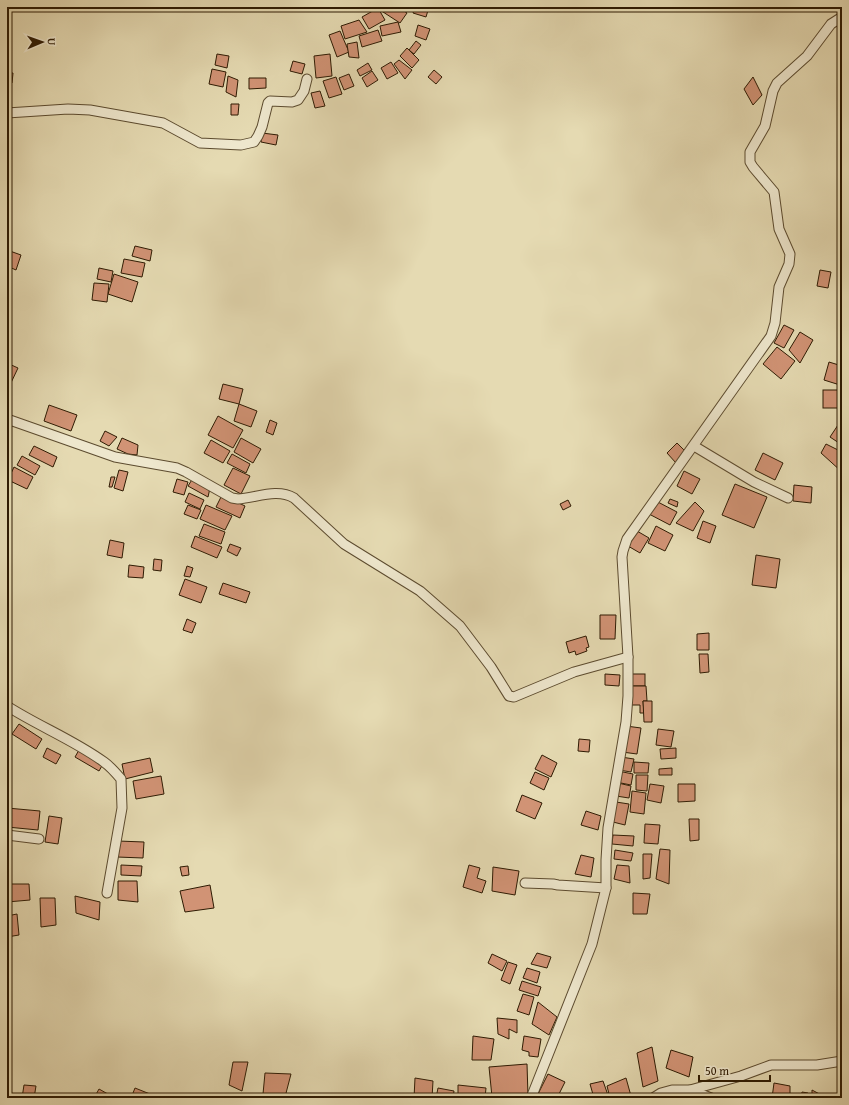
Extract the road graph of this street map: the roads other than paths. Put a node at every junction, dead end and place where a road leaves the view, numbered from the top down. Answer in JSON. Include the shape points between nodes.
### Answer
{"nodes":[{"id":1,"x":842,"y":17,"type":"edge"},
{"id":2,"x":307,"y":79,"type":"dead end"},
{"id":3,"x":7,"y":113,"type":"edge"},
{"id":4,"x":7,"y":419,"type":"edge"},
{"id":5,"x":694,"y":446,"type":"junction"},
{"id":6,"x":788,"y":498,"type":"dead end"},
{"id":7,"x":628,"y":657,"type":"junction"},
{"id":8,"x":7,"y":706,"type":"edge"},
{"id":9,"x":7,"y":835,"type":"edge"},
{"id":10,"x":39,"y":839,"type":"dead end"},
{"id":11,"x":525,"y":883,"type":"dead end"},
{"id":12,"x":606,"y":888,"type":"junction"},
{"id":13,"x":107,"y":893,"type":"dead end"},
{"id":14,"x":842,"y":1061,"type":"edge"},
{"id":15,"x":690,"y":1090,"type":"junction"},
{"id":16,"x":531,"y":1098,"type":"edge"},
{"id":17,"x":653,"y":1098,"type":"edge"},
{"id":18,"x":711,"y":1098,"type":"edge"}],
"edges":[{"from":1,"to":5,"type":"street","via":[[831,24],[807,56],[776,83],[765,126],[750,152],[750,162],[774,192],[779,229],[790,260],[779,288],[771,336]]},
{"from":2,"to":3,"type":"street","via":[[298,100],[270,101],[258,136],[254,142],[241,145],[200,143],[163,123],[90,110]]},
{"from":4,"to":7,"type":"street","via":[[115,457],[177,468],[238,500],[289,495],[344,544],[420,591],[460,626],[509,696],[514,697],[581,669]]},
{"from":5,"to":6,"type":"street","via":[[754,482]]},
{"from":5,"to":7,"type":"street","via":[[627,539],[623,551]]},
{"from":7,"to":12,"type":"street","via":[[626,722],[608,828]]},
{"from":8,"to":13,"type":"street","via":[[104,762],[121,779],[122,808]]},
{"from":9,"to":10,"type":"street"},
{"from":11,"to":12,"type":"street"},
{"from":12,"to":16,"type":"street","via":[[592,944]]},
{"from":14,"to":15,"type":"street","via":[[817,1065],[772,1065]]},
{"from":15,"to":17,"type":"street","via":[[672,1090]]},
{"from":15,"to":18,"type":"street"}]}
